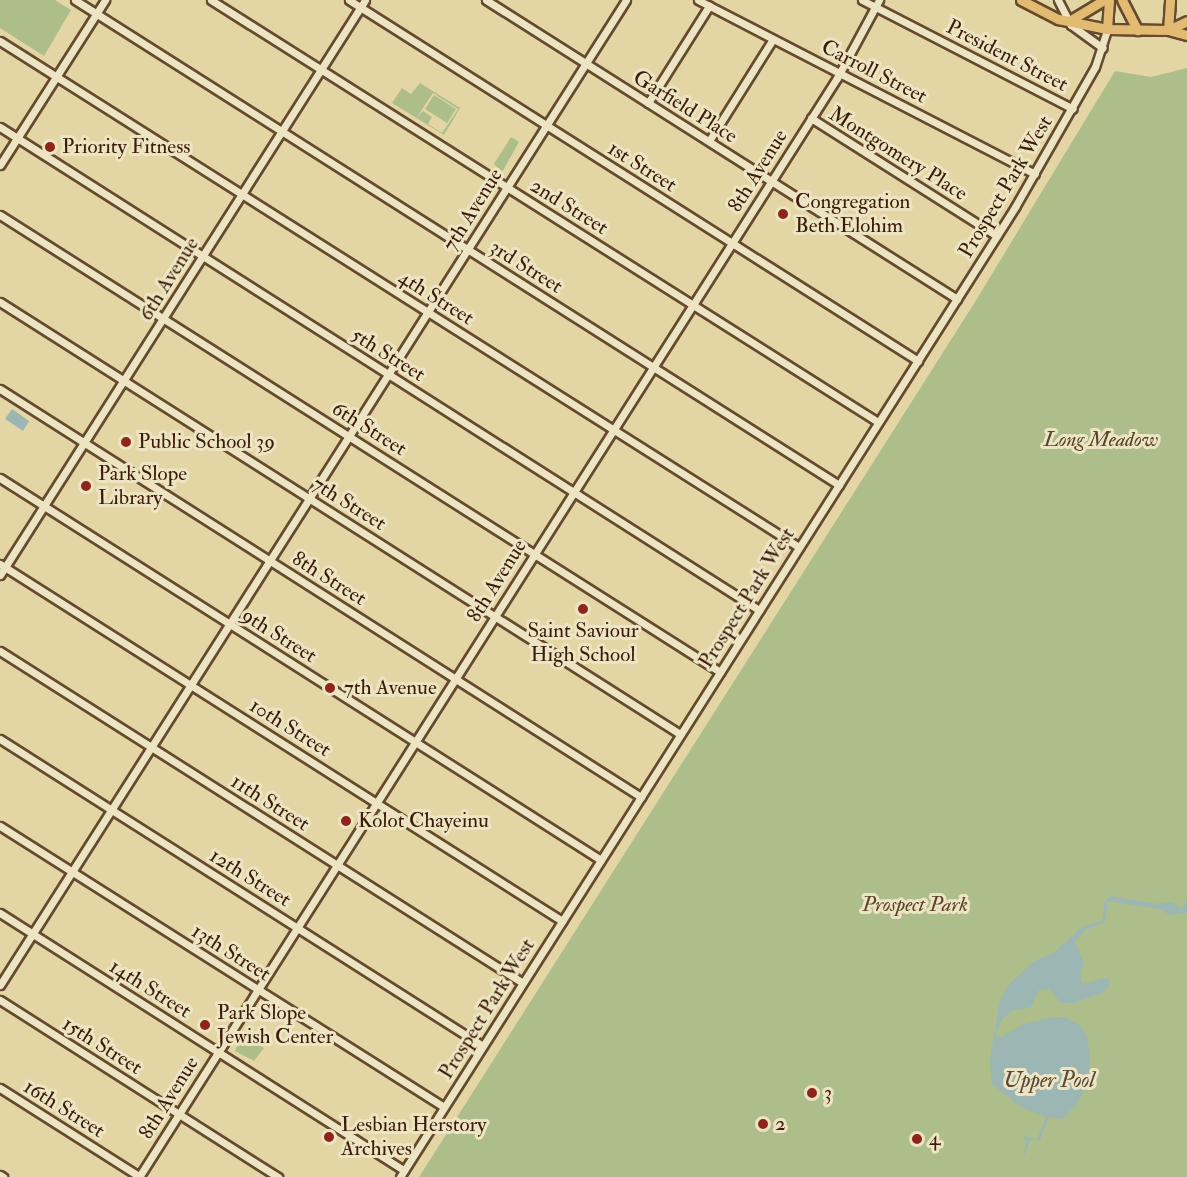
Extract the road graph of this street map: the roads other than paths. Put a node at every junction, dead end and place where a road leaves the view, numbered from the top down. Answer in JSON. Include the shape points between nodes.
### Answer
{"nodes":[{"id":1,"x":75,"y":0,"type":"edge"},
{"id":2,"x":105,"y":0,"type":"edge"},
{"id":3,"x":212,"y":0,"type":"edge"},
{"id":4,"x":349,"y":0,"type":"edge"},
{"id":5,"x":365,"y":0,"type":"edge"},
{"id":6,"x":486,"y":0,"type":"edge"},
{"id":7,"x":626,"y":0,"type":"edge"},
{"id":8,"x":698,"y":0,"type":"edge"},
{"id":9,"x":861,"y":0,"type":"edge"},
{"id":10,"x":1021,"y":0,"type":"edge"},
{"id":11,"x":1058,"y":0,"type":"edge"},
{"id":12,"x":1104,"y":0,"type":"edge"},
{"id":13,"x":1109,"y":0,"type":"edge"},
{"id":14,"x":1122,"y":0,"type":"edge"},
{"id":15,"x":1170,"y":0,"type":"edge"},
{"id":16,"x":877,"y":3,"type":"edge"},
{"id":17,"x":709,"y":6,"type":"junction"},
{"id":18,"x":361,"y":7,"type":"junction"},
{"id":19,"x":96,"y":14,"type":"junction"},
{"id":20,"x":1070,"y":21,"type":"junction"},
{"id":21,"x":1187,"y":21,"type":"edge"},
{"id":22,"x":1107,"y":29,"type":"junction"},
{"id":23,"x":1137,"y":30,"type":"junction"},
{"id":24,"x":1168,"y":30,"type":"junction"},
{"id":25,"x":1187,"y":34,"type":"edge"},
{"id":26,"x":773,"y":39,"type":"junction"},
{"id":27,"x":0,"y":41,"type":"edge"},
{"id":28,"x":1103,"y":48,"type":"junction"},
{"id":29,"x":586,"y":63,"type":"junction"},
{"id":30,"x":321,"y":69,"type":"junction"},
{"id":31,"x":840,"y":73,"type":"junction"},
{"id":32,"x":56,"y":76,"type":"junction"},
{"id":33,"x":648,"y":103,"type":"junction"},
{"id":34,"x":1072,"y":109,"type":"junction"},
{"id":35,"x":811,"y":118,"type":"junction"},
{"id":36,"x":546,"y":125,"type":"junction"},
{"id":37,"x":0,"y":127,"type":"edge"},
{"id":38,"x":282,"y":132,"type":"junction"},
{"id":39,"x":17,"y":138,"type":"junction"},
{"id":40,"x":709,"y":141,"type":"junction"},
{"id":41,"x":0,"y":165,"type":"edge"},
{"id":42,"x":1035,"y":174,"type":"junction"},
{"id":43,"x":771,"y":181,"type":"junction"},
{"id":44,"x":507,"y":188,"type":"junction"},
{"id":45,"x":242,"y":194,"type":"junction"},
{"id":46,"x":0,"y":215,"type":"edge"},
{"id":47,"x":997,"y":236,"type":"junction"},
{"id":48,"x":732,"y":243,"type":"junction"},
{"id":49,"x":467,"y":250,"type":"junction"},
{"id":50,"x":203,"y":256,"type":"junction"},
{"id":51,"x":957,"y":299,"type":"junction"},
{"id":52,"x":0,"y":302,"type":"edge"},
{"id":53,"x":693,"y":305,"type":"junction"},
{"id":54,"x":428,"y":312,"type":"junction"},
{"id":55,"x":163,"y":318,"type":"junction"},
{"id":56,"x":918,"y":361,"type":"junction"},
{"id":57,"x":653,"y":367,"type":"junction"},
{"id":58,"x":388,"y":374,"type":"junction"},
{"id":59,"x":124,"y":380,"type":"junction"},
{"id":60,"x":0,"y":389,"type":"edge"},
{"id":61,"x":879,"y":422,"type":"junction"},
{"id":62,"x":613,"y":429,"type":"junction"},
{"id":63,"x":349,"y":436,"type":"junction"},
{"id":64,"x":84,"y":442,"type":"junction"},
{"id":65,"x":0,"y":478,"type":"edge"},
{"id":66,"x":839,"y":485,"type":"junction"},
{"id":67,"x":574,"y":492,"type":"junction"},
{"id":68,"x":309,"y":498,"type":"junction"},
{"id":69,"x":44,"y":506,"type":"junction"},
{"id":70,"x":799,"y":547,"type":"junction"},
{"id":71,"x":534,"y":554,"type":"junction"},
{"id":72,"x":270,"y":561,"type":"junction"},
{"id":73,"x":3,"y":566,"type":"edge"},
{"id":74,"x":0,"y":575,"type":"edge"},
{"id":75,"x":759,"y":610,"type":"junction"},
{"id":76,"x":495,"y":616,"type":"junction"},
{"id":77,"x":230,"y":624,"type":"junction"},
{"id":78,"x":0,"y":651,"type":"edge"},
{"id":79,"x":720,"y":672,"type":"junction"},
{"id":80,"x":455,"y":678,"type":"junction"},
{"id":81,"x":191,"y":685,"type":"junction"},
{"id":82,"x":680,"y":734,"type":"junction"},
{"id":83,"x":0,"y":739,"type":"edge"},
{"id":84,"x":415,"y":741,"type":"junction"},
{"id":85,"x":151,"y":747,"type":"junction"},
{"id":86,"x":641,"y":797,"type":"junction"},
{"id":87,"x":376,"y":803,"type":"junction"},
{"id":88,"x":112,"y":809,"type":"junction"},
{"id":89,"x":0,"y":826,"type":"edge"},
{"id":90,"x":601,"y":860,"type":"junction"},
{"id":91,"x":337,"y":865,"type":"junction"},
{"id":92,"x":72,"y":872,"type":"junction"},
{"id":93,"x":0,"y":913,"type":"edge"},
{"id":94,"x":562,"y":921,"type":"junction"},
{"id":95,"x":297,"y":927,"type":"junction"},
{"id":96,"x":33,"y":934,"type":"junction"},
{"id":97,"x":523,"y":983,"type":"junction"},
{"id":98,"x":0,"y":985,"type":"edge"},
{"id":99,"x":258,"y":990,"type":"junction"},
{"id":100,"x":0,"y":1000,"type":"edge"},
{"id":101,"x":483,"y":1046,"type":"junction"},
{"id":102,"x":218,"y":1052,"type":"junction"},
{"id":103,"x":0,"y":1088,"type":"edge"},
{"id":104,"x":444,"y":1107,"type":"junction"},
{"id":105,"x":179,"y":1114,"type":"junction"},
{"id":106,"x":404,"y":1170,"type":"junction"},
{"id":107,"x":140,"y":1177,"type":"edge"},
{"id":108,"x":278,"y":1177,"type":"edge"},
{"id":109,"x":400,"y":1177,"type":"edge"}],
"edges":[{"from":1,"to":19,"type":"street","name":"3rd Street"},
{"from":2,"to":19,"type":"street"},
{"from":3,"to":30,"type":"street","name":"2nd Street"},
{"from":4,"to":18,"type":"street","name":"1st Street"},
{"from":5,"to":18,"type":"street","name":"6th Avenue"},
{"from":6,"to":29,"type":"street","name":"Garfield Place"},
{"from":7,"to":29,"type":"street","name":"7th Avenue"},
{"from":8,"to":17,"type":"street","name":"Carroll Street"},
{"from":9,"to":16,"type":"street","name":"President Street"},
{"from":10,"to":20,"type":"main road"},
{"from":11,"to":20,"type":"street"},
{"from":12,"to":20,"type":"main road"},
{"from":13,"to":22,"type":"main road"},
{"from":14,"to":23,"type":"main road"},
{"from":15,"to":24,"type":"main road"},
{"from":16,"to":31,"type":"street","name":"8th Avenue"},
{"from":16,"to":34,"type":"street","name":"President Street"},
{"from":17,"to":26,"type":"street","name":"Carroll Street"},
{"from":17,"to":33,"type":"street"},
{"from":18,"to":30,"type":"street","name":"6th Avenue"},
{"from":18,"to":36,"type":"street","name":"1st Street"},
{"from":19,"to":32,"type":"street"},
{"from":19,"to":38,"type":"street","name":"3rd Street"},
{"from":20,"to":22,"type":"main road"},
{"from":20,"to":28,"type":"street"},
{"from":21,"to":24,"type":"main road"},
{"from":22,"to":23,"type":"main road"},
{"from":22,"to":28,"type":"street","name":"Prospect Park West"},
{"from":23,"to":24,"type":"main road"},
{"from":24,"to":25,"type":"main road"},
{"from":26,"to":31,"type":"street","name":"Carroll Street"},
{"from":26,"to":40,"type":"street"},
{"from":27,"to":32,"type":"street","name":"4th Street"},
{"from":28,"to":34,"type":"street","name":"Prospect Park West"},
{"from":29,"to":33,"type":"street","name":"Garfield Place"},
{"from":29,"to":36,"type":"street","name":"7th Avenue"},
{"from":30,"to":38,"type":"street","name":"6th Avenue"},
{"from":30,"to":44,"type":"street","name":"2nd Street"},
{"from":31,"to":35,"type":"street","name":"8th Avenue"},
{"from":31,"to":42,"type":"street","name":"Carroll Street"},
{"from":32,"to":39,"type":"street"},
{"from":32,"to":45,"type":"street","name":"4th Street"},
{"from":33,"to":40,"type":"street","name":"Garfield Place"},
{"from":34,"to":42,"type":"street","name":"Prospect Park West"},
{"from":35,"to":43,"type":"street","name":"8th Avenue"},
{"from":35,"to":47,"type":"street","name":"Montgomery Place"},
{"from":36,"to":44,"type":"street","name":"7th Avenue"},
{"from":36,"to":48,"type":"street","name":"1st Street"},
{"from":37,"to":39,"type":"street","name":"5th Street"},
{"from":38,"to":45,"type":"street","name":"6th Avenue"},
{"from":38,"to":49,"type":"street","name":"3rd Street"},
{"from":39,"to":41,"type":"street"},
{"from":39,"to":50,"type":"street","name":"5th Street"},
{"from":40,"to":43,"type":"street","name":"Garfield Place"},
{"from":42,"to":47,"type":"street","name":"Prospect Park West"},
{"from":43,"to":48,"type":"street","name":"8th Avenue"},
{"from":43,"to":51,"type":"street","name":"Garfield Place"},
{"from":44,"to":49,"type":"street","name":"7th Avenue"},
{"from":44,"to":53,"type":"street","name":"2nd Street"},
{"from":45,"to":50,"type":"street","name":"6th Avenue"},
{"from":45,"to":54,"type":"street","name":"4th Street"},
{"from":46,"to":55,"type":"street","name":"6th Street"},
{"from":47,"to":51,"type":"street","name":"Prospect Park West"},
{"from":48,"to":53,"type":"street","name":"8th Avenue"},
{"from":48,"to":56,"type":"street","name":"1st Street"},
{"from":49,"to":54,"type":"street","name":"7th Avenue"},
{"from":49,"to":57,"type":"street","name":"3rd Street"},
{"from":50,"to":55,"type":"street","name":"6th Avenue"},
{"from":50,"to":58,"type":"street","name":"5th Street"},
{"from":51,"to":56,"type":"street","name":"Prospect Park West"},
{"from":52,"to":59,"type":"street","name":"7th Street"},
{"from":53,"to":57,"type":"street","name":"8th Avenue"},
{"from":53,"to":61,"type":"street","name":"2nd Street"},
{"from":54,"to":58,"type":"street","name":"7th Avenue"},
{"from":54,"to":62,"type":"street","name":"4th Street"},
{"from":55,"to":59,"type":"street","name":"6th Avenue"},
{"from":55,"to":63,"type":"street","name":"6th Street"},
{"from":56,"to":61,"type":"street","name":"Prospect Park West"},
{"from":57,"to":62,"type":"street","name":"8th Avenue"},
{"from":57,"to":66,"type":"street","name":"3rd Street"},
{"from":58,"to":63,"type":"street","name":"7th Avenue"},
{"from":58,"to":67,"type":"street","name":"5th Street"},
{"from":59,"to":64,"type":"street","name":"6th Avenue"},
{"from":59,"to":68,"type":"street","name":"7th Street"},
{"from":60,"to":64,"type":"street","name":"8th Street"},
{"from":61,"to":66,"type":"street","name":"Prospect Park West"},
{"from":62,"to":67,"type":"street","name":"8th Avenue"},
{"from":62,"to":70,"type":"street","name":"4th Street"},
{"from":63,"to":68,"type":"street","name":"7th Avenue"},
{"from":63,"to":71,"type":"street","name":"6th Street"},
{"from":64,"to":69,"type":"street","name":"6th Avenue"},
{"from":64,"to":72,"type":"street","name":"8th Street"},
{"from":65,"to":69,"type":"street","name":"9th Street"},
{"from":66,"to":70,"type":"street","name":"Prospect Park West"},
{"from":67,"to":71,"type":"street","name":"8th Avenue"},
{"from":67,"to":75,"type":"street","name":"5th Street"},
{"from":68,"to":72,"type":"street","name":"7th Avenue"},
{"from":68,"to":76,"type":"street","name":"7th Street"},
{"from":69,"to":73,"type":"street","name":"6th Avenue"},
{"from":69,"to":77,"type":"street","name":"9th Street"},
{"from":70,"to":75,"type":"street","name":"Prospect Park West"},
{"from":71,"to":76,"type":"street","name":"8th Avenue"},
{"from":71,"to":79,"type":"street","name":"6th Street"},
{"from":72,"to":77,"type":"street","name":"7th Avenue"},
{"from":72,"to":80,"type":"street","name":"8th Street"},
{"from":73,"to":74,"type":"street","name":"6th Avenue"},
{"from":73,"to":81,"type":"street","name":"10th Street"},
{"from":75,"to":79,"type":"street","name":"Prospect Park West"},
{"from":76,"to":80,"type":"street","name":"8th Avenue"},
{"from":76,"to":82,"type":"street","name":"7th Street"},
{"from":77,"to":81,"type":"street","name":"7th Avenue"},
{"from":77,"to":84,"type":"street","name":"9th Street"},
{"from":78,"to":85,"type":"street","name":"11th Street"},
{"from":79,"to":82,"type":"street","name":"Prospect Park West"},
{"from":80,"to":84,"type":"street","name":"8th Avenue"},
{"from":80,"to":86,"type":"street","name":"8th Street"},
{"from":81,"to":85,"type":"street","name":"7th Avenue"},
{"from":81,"to":87,"type":"street","name":"10th Street"},
{"from":82,"to":86,"type":"street","name":"Prospect Park West"},
{"from":83,"to":88,"type":"street","name":"12th Street"},
{"from":84,"to":87,"type":"street","name":"8th Avenue"},
{"from":84,"to":90,"type":"street","name":"9th Street"},
{"from":85,"to":88,"type":"street","name":"7th Avenue"},
{"from":85,"to":91,"type":"street","name":"11th Street"},
{"from":86,"to":90,"type":"street","name":"Prospect Park West"},
{"from":87,"to":91,"type":"street","name":"8th Avenue"},
{"from":87,"to":94,"type":"street","name":"10th Street"},
{"from":88,"to":92,"type":"street","name":"7th Avenue"},
{"from":88,"to":95,"type":"street","name":"12th Street"},
{"from":89,"to":92,"type":"street","name":"13th Street"},
{"from":90,"to":94,"type":"street","name":"Prospect Park West"},
{"from":91,"to":95,"type":"street","name":"8th Avenue"},
{"from":91,"to":97,"type":"street","name":"11th Street"},
{"from":92,"to":96,"type":"street","name":"7th Avenue"},
{"from":92,"to":99,"type":"street","name":"13th Street"},
{"from":93,"to":96,"type":"street","name":"14th Street"},
{"from":94,"to":97,"type":"street","name":"Prospect Park West"},
{"from":95,"to":99,"type":"street","name":"8th Avenue"},
{"from":95,"to":101,"type":"street","name":"12th Street"},
{"from":96,"to":98,"type":"street","name":"7th Avenue"},
{"from":96,"to":102,"type":"street","name":"14th Street"},
{"from":97,"to":101,"type":"street","name":"Prospect Park West"},
{"from":99,"to":102,"type":"street","name":"8th Avenue"},
{"from":99,"to":104,"type":"street","name":"13th Street"},
{"from":100,"to":105,"type":"street","name":"15th Street"},
{"from":101,"to":104,"type":"street","name":"Prospect Park West"},
{"from":102,"to":105,"type":"street","name":"8th Avenue"},
{"from":102,"to":106,"type":"street","name":"14th Street"},
{"from":103,"to":107,"type":"street","name":"16th Street"},
{"from":104,"to":106,"type":"street","name":"Prospect Park West"},
{"from":105,"to":107,"type":"street","name":"8th Avenue"},
{"from":105,"to":108,"type":"street","name":"15th Street"},
{"from":106,"to":109,"type":"street","name":"Prospect Park West"}]}
